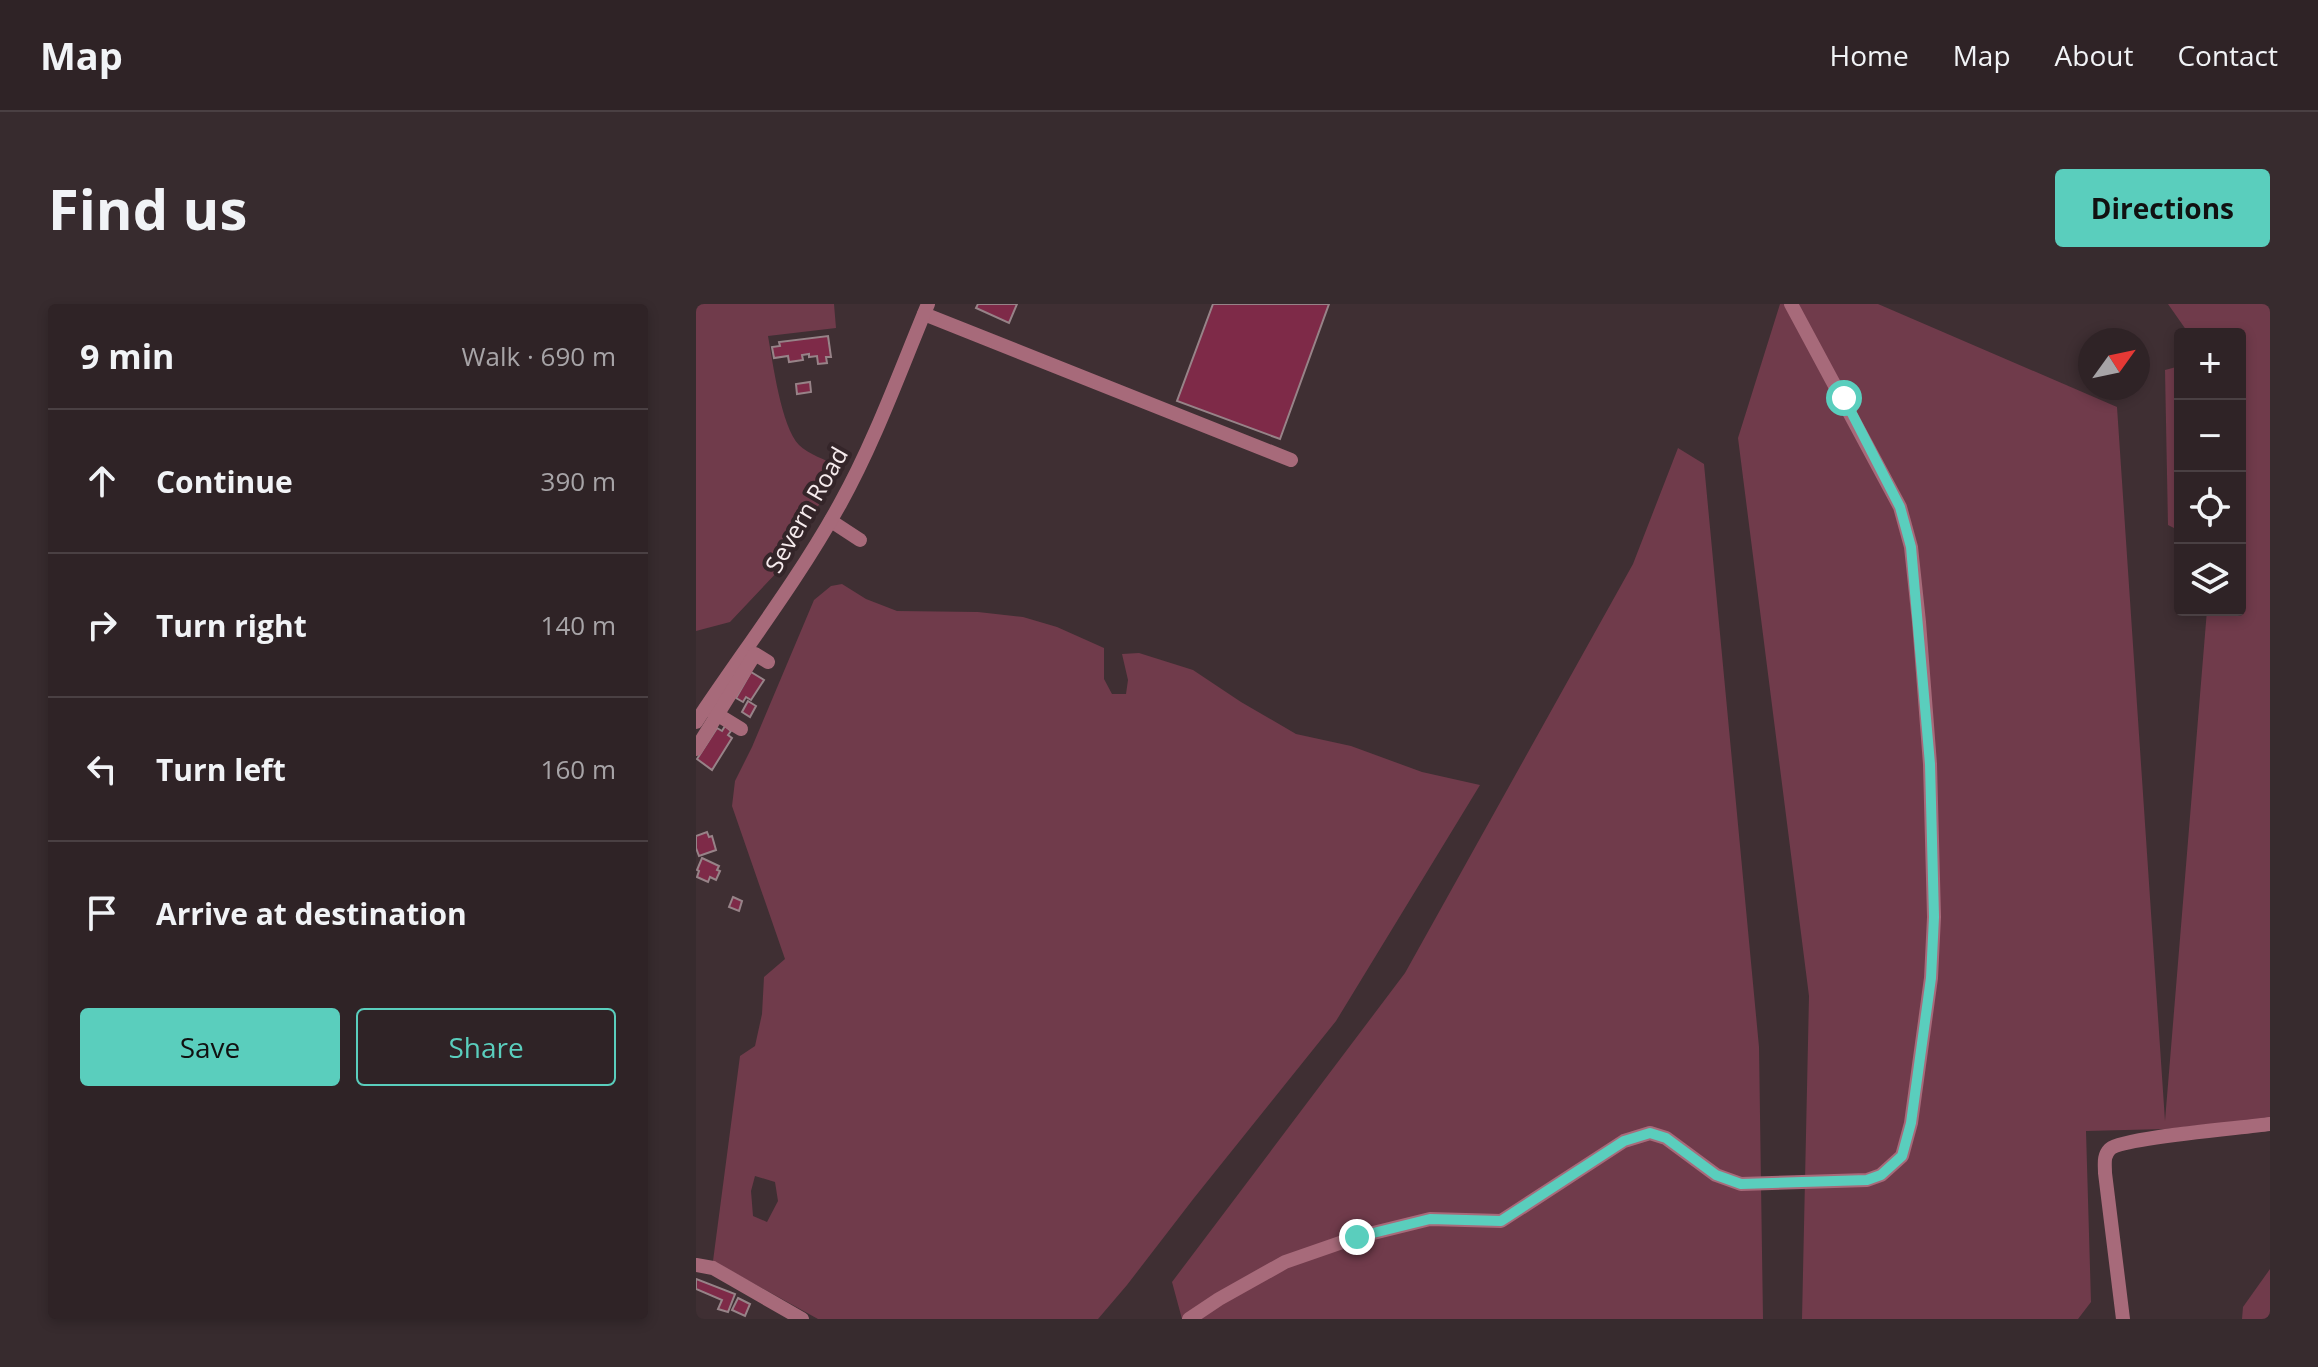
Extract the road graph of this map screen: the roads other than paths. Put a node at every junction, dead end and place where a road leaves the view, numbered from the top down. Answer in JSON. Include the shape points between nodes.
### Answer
{"nodes":[{"id":1,"x":1791,"y":304,"type":"edge"},
{"id":2,"x":926,"y":309,"type":"edge"},
{"id":3,"x":1291,"y":460,"type":"dead end"},
{"id":4,"x":831,"y":521,"type":"junction"},
{"id":5,"x":860,"y":540,"type":"dead end"},
{"id":6,"x":768,"y":662,"type":"dead end"},
{"id":7,"x":712,"y":711,"type":"junction"},
{"id":8,"x":696,"y":722,"type":"edge"},
{"id":9,"x":741,"y":729,"type":"dead end"},
{"id":10,"x":696,"y":749,"type":"edge"},
{"id":11,"x":2270,"y":1124,"type":"edge"},
{"id":12,"x":696,"y":1265,"type":"edge"},
{"id":13,"x":802,"y":1319,"type":"edge"},
{"id":14,"x":1189,"y":1319,"type":"edge"},
{"id":15,"x":2123,"y":1319,"type":"edge"}],
"edges":[{"from":1,"to":14,"type":"street","via":[[1900,507],[1911,547],[1930,764],[1934,917],[1931,978],[1902,1156],[1867,1180],[1741,1184],[1716,1175],[1666,1138],[1650,1133],[1624,1141],[1501,1221],[1430,1219],[1357,1237],[1285,1262]]},
{"from":2,"to":3,"type":"street"},
{"from":2,"to":4,"type":"street","name":"Severn Road","via":[[862,462]]},
{"from":4,"to":5,"type":"street"},
{"from":4,"to":7,"type":"street","name":"Severn Road"},
{"from":6,"to":7,"type":"street","via":[[755,654],[734,702]]},
{"from":7,"to":8,"type":"street","name":"Severn Road"},
{"from":7,"to":9,"type":"street"},
{"from":7,"to":10,"type":"street"},
{"from":11,"to":15,"type":"street","via":[[2141,1140],[2112,1147],[2105,1156]]},
{"from":12,"to":13,"type":"street","via":[[713,1268]]}]}
